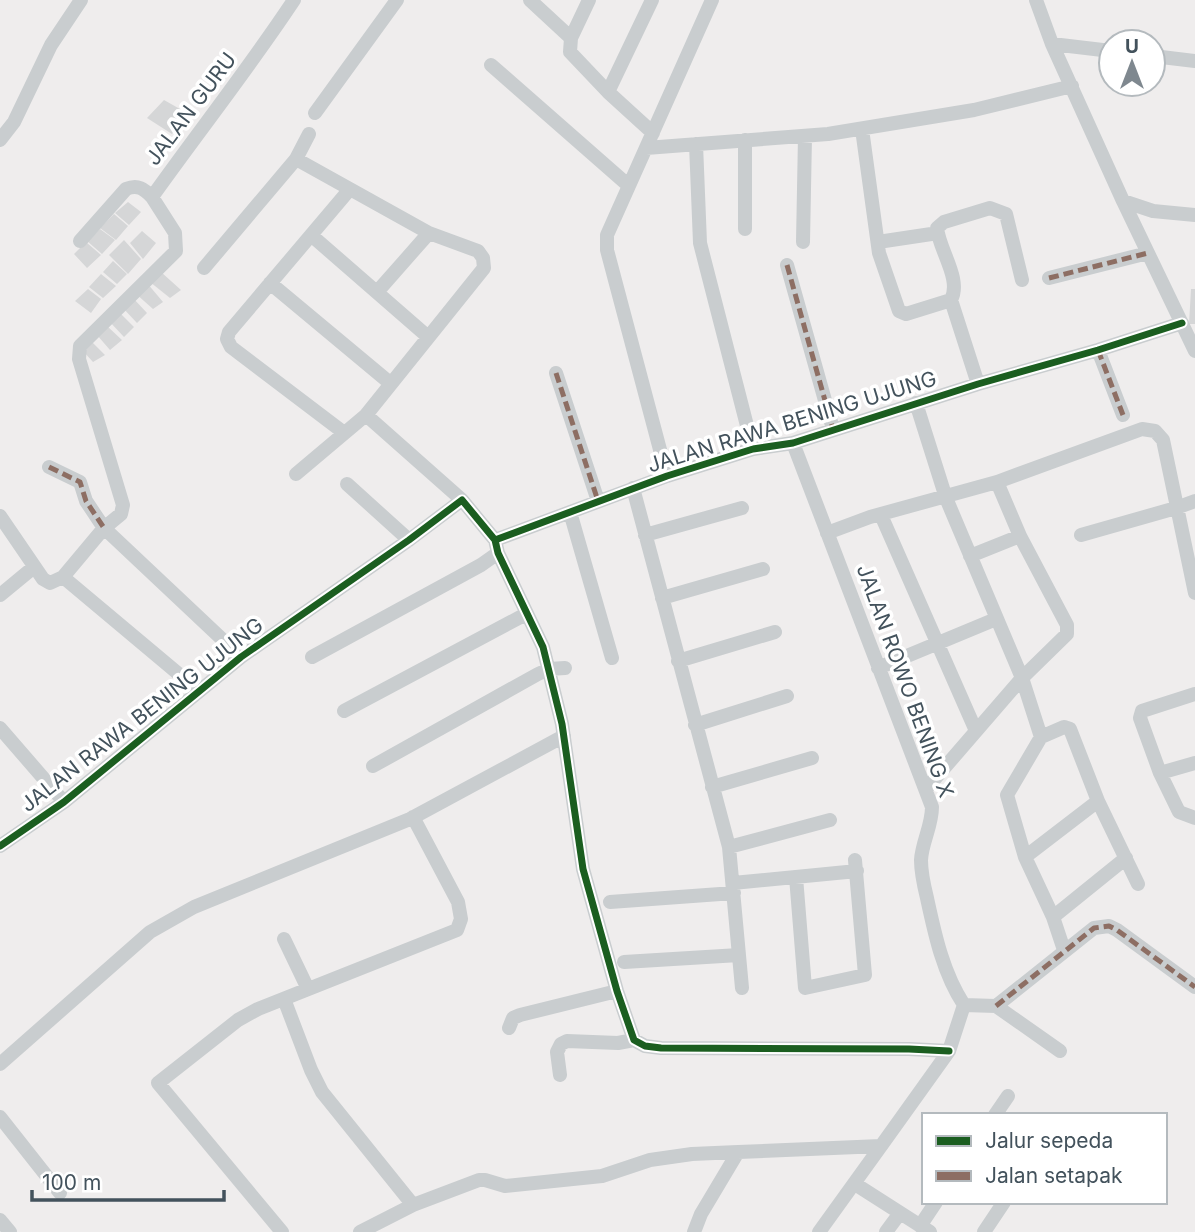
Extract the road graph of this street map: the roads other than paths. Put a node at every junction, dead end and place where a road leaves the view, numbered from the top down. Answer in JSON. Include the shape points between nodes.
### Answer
{"nodes":[{"id":1,"x":81,"y":0,"type":"edge"},
{"id":2,"x":294,"y":0,"type":"edge"},
{"id":3,"x":397,"y":0,"type":"edge"},
{"id":4,"x":530,"y":0,"type":"edge"},
{"id":5,"x":589,"y":0,"type":"edge"},
{"id":6,"x":652,"y":0,"type":"edge"},
{"id":7,"x":712,"y":0,"type":"edge"},
{"id":8,"x":1036,"y":0,"type":"edge"},
{"id":9,"x":571,"y":38,"type":"junction"},
{"id":10,"x":1052,"y":44,"type":"junction"},
{"id":11,"x":1097,"y":49,"type":"edge"},
{"id":12,"x":1167,"y":58,"type":"edge"},
{"id":13,"x":1195,"y":61,"type":"edge"},
{"id":14,"x":491,"y":65,"type":"dead end"},
{"id":15,"x":1072,"y":86,"type":"junction"},
{"id":16,"x":608,"y":92,"type":"junction"},
{"id":17,"x":315,"y":113,"type":"dead end"},
{"id":18,"x":862,"y":129,"type":"junction"},
{"id":19,"x":653,"y":133,"type":"junction"},
{"id":20,"x":309,"y":134,"type":"dead end"},
{"id":21,"x":1,"y":135,"type":"edge"},
{"id":22,"x":805,"y":136,"type":"junction"},
{"id":23,"x":745,"y":140,"type":"junction"},
{"id":24,"x":696,"y":144,"type":"junction"},
{"id":25,"x":646,"y":148,"type":"junction"},
{"id":26,"x":296,"y":159,"type":"junction"},
{"id":27,"x":629,"y":186,"type":"junction"},
{"id":28,"x":350,"y":189,"type":"junction"},
{"id":29,"x":152,"y":197,"type":"junction"},
{"id":30,"x":1123,"y":201,"type":"junction"},
{"id":31,"x":1195,"y":215,"type":"edge"},
{"id":32,"x":745,"y":229,"type":"dead end"},
{"id":33,"x":429,"y":233,"type":"junction"},
{"id":34,"x":938,"y":233,"type":"junction"},
{"id":35,"x":311,"y":234,"type":"junction"},
{"id":36,"x":80,"y":241,"type":"dead end"},
{"id":37,"x":803,"y":242,"type":"dead end"},
{"id":38,"x":878,"y":242,"type":"junction"},
{"id":39,"x":1148,"y":253,"type":"junction"},
{"id":40,"x":787,"y":265,"type":"dead end"},
{"id":41,"x":204,"y":268,"type":"dead end"},
{"id":42,"x":1049,"y":278,"type":"dead end"},
{"id":43,"x":1022,"y":280,"type":"dead end"},
{"id":44,"x":270,"y":283,"type":"junction"},
{"id":45,"x":377,"y":292,"type":"junction"},
{"id":46,"x":951,"y":300,"type":"junction"},
{"id":47,"x":1182,"y":323,"type":"junction"},
{"id":48,"x":427,"y":336,"type":"junction"},
{"id":49,"x":1098,"y":350,"type":"junction"},
{"id":50,"x":1195,"y":351,"type":"edge"},
{"id":51,"x":556,"y":373,"type":"dead end"},
{"id":52,"x":390,"y":383,"type":"junction"},
{"id":53,"x":978,"y":384,"type":"junction"},
{"id":54,"x":916,"y":403,"type":"junction"},
{"id":55,"x":366,"y":415,"type":"junction"},
{"id":56,"x":1122,"y":415,"type":"dead end"},
{"id":57,"x":833,"y":429,"type":"junction"},
{"id":58,"x":343,"y":432,"type":"junction"},
{"id":59,"x":793,"y":443,"type":"junction"},
{"id":60,"x":753,"y":449,"type":"junction"},
{"id":61,"x":49,"y":467,"type":"dead end"},
{"id":62,"x":296,"y":474,"type":"dead end"},
{"id":63,"x":667,"y":476,"type":"junction"},
{"id":64,"x":997,"y":482,"type":"junction"},
{"id":65,"x":347,"y":484,"type":"dead end"},
{"id":66,"x":633,"y":488,"type":"junction"},
{"id":67,"x":946,"y":498,"type":"junction"},
{"id":68,"x":462,"y":500,"type":"junction"},
{"id":69,"x":598,"y":501,"type":"junction"},
{"id":70,"x":1195,"y":501,"type":"edge"},
{"id":71,"x":742,"y":508,"type":"dead end"},
{"id":72,"x":1176,"y":508,"type":"junction"},
{"id":73,"x":570,"y":512,"type":"junction"},
{"id":74,"x":881,"y":515,"type":"junction"},
{"id":75,"x":0,"y":516,"type":"edge"},
{"id":76,"x":104,"y":528,"type":"junction"},
{"id":77,"x":827,"y":533,"type":"junction"},
{"id":78,"x":645,"y":535,"type":"junction"},
{"id":79,"x":1081,"y":535,"type":"dead end"},
{"id":80,"x":1020,"y":536,"type":"junction"},
{"id":81,"x":409,"y":540,"type":"junction"},
{"id":82,"x":496,"y":546,"type":"junction"},
{"id":83,"x":970,"y":556,"type":"junction"},
{"id":84,"x":34,"y":567,"type":"junction"},
{"id":85,"x":763,"y":569,"type":"dead end"},
{"id":86,"x":63,"y":577,"type":"junction"},
{"id":87,"x":1195,"y":593,"type":"edge"},
{"id":88,"x":0,"y":595,"type":"edge"},
{"id":89,"x":662,"y":598,"type":"junction"},
{"id":90,"x":526,"y":614,"type":"junction"},
{"id":91,"x":996,"y":619,"type":"junction"},
{"id":92,"x":775,"y":632,"type":"dead end"},
{"id":93,"x":937,"y":643,"type":"junction"},
{"id":94,"x":241,"y":657,"type":"junction"},
{"id":95,"x":312,"y":657,"type":"dead end"},
{"id":96,"x":612,"y":659,"type":"dead end"},
{"id":97,"x":678,"y":661,"type":"junction"},
{"id":98,"x":565,"y":668,"type":"dead end"},
{"id":99,"x":878,"y":668,"type":"junction"},
{"id":100,"x":549,"y":669,"type":"junction"},
{"id":101,"x":1022,"y":678,"type":"junction"},
{"id":102,"x":200,"y":691,"type":"junction"},
{"id":103,"x":1195,"y":694,"type":"edge"},
{"id":104,"x":787,"y":696,"type":"dead end"},
{"id":105,"x":344,"y":711,"type":"dead end"},
{"id":106,"x":695,"y":725,"type":"junction"},
{"id":107,"x":0,"y":729,"type":"edge"},
{"id":108,"x":976,"y":732,"type":"junction"},
{"id":109,"x":564,"y":736,"type":"junction"},
{"id":110,"x":1041,"y":737,"type":"junction"},
{"id":111,"x":812,"y":758,"type":"dead end"},
{"id":112,"x":1195,"y":763,"type":"edge"},
{"id":113,"x":373,"y":766,"type":"dead end"},
{"id":114,"x":1160,"y":774,"type":"junction"},
{"id":115,"x":712,"y":787,"type":"junction"},
{"id":116,"x":926,"y":789,"type":"junction"},
{"id":117,"x":1098,"y":801,"type":"junction"},
{"id":118,"x":64,"y":802,"type":"junction"},
{"id":119,"x":413,"y":817,"type":"junction"},
{"id":120,"x":1195,"y":818,"type":"edge"},
{"id":121,"x":830,"y":820,"type":"dead end"},
{"id":122,"x":0,"y":846,"type":"edge"},
{"id":123,"x":729,"y":847,"type":"junction"},
{"id":124,"x":1024,"y":858,"type":"junction"},
{"id":125,"x":1126,"y":858,"type":"junction"},
{"id":126,"x":796,"y":877,"type":"junction"},
{"id":127,"x":1138,"y":884,"type":"dead end"},
{"id":128,"x":733,"y":888,"type":"junction"},
{"id":129,"x":610,"y":902,"type":"dead end"},
{"id":130,"x":1053,"y":917,"type":"junction"},
{"id":131,"x":284,"y":940,"type":"dead end"},
{"id":132,"x":1063,"y":947,"type":"dead end"},
{"id":133,"x":739,"y":955,"type":"junction"},
{"id":134,"x":624,"y":962,"type":"dead end"},
{"id":135,"x":1195,"y":987,"type":"edge"},
{"id":136,"x":742,"y":988,"type":"dead end"},
{"id":137,"x":308,"y":989,"type":"junction"},
{"id":138,"x":617,"y":991,"type":"junction"},
{"id":139,"x":284,"y":999,"type":"junction"},
{"id":140,"x":964,"y":1005,"type":"junction"},
{"id":141,"x":996,"y":1006,"type":"junction"},
{"id":142,"x":509,"y":1028,"type":"dead end"},
{"id":143,"x":634,"y":1040,"type":"junction"},
{"id":144,"x":949,"y":1051,"type":"junction"},
{"id":145,"x":1060,"y":1051,"type":"dead end"},
{"id":146,"x":0,"y":1064,"type":"edge"},
{"id":147,"x":560,"y":1075,"type":"dead end"},
{"id":148,"x":1008,"y":1096,"type":"dead end"},
{"id":149,"x":996,"y":1113,"type":"edge"},
{"id":150,"x":0,"y":1117,"type":"edge"},
{"id":151,"x":881,"y":1146,"type":"junction"},
{"id":152,"x":738,"y":1152,"type":"junction"},
{"id":153,"x":855,"y":1184,"type":"junction"},
{"id":154,"x":60,"y":1192,"type":"dead end"},
{"id":155,"x":935,"y":1204,"type":"edge"},
{"id":156,"x":1003,"y":1204,"type":"edge"},
{"id":157,"x":413,"y":1205,"type":"junction"},
{"id":158,"x":900,"y":1213,"type":"junction"},
{"id":159,"x":0,"y":1220,"type":"edge"},
{"id":160,"x":925,"y":1229,"type":"edge"},
{"id":161,"x":10,"y":1232,"type":"edge"},
{"id":162,"x":282,"y":1232,"type":"edge"},
{"id":163,"x":360,"y":1232,"type":"edge"},
{"id":164,"x":694,"y":1232,"type":"edge"},
{"id":165,"x":819,"y":1232,"type":"edge"},
{"id":166,"x":886,"y":1232,"type":"edge"},
{"id":167,"x":984,"y":1232,"type":"edge"}],
"edges":[{"from":1,"to":21,"type":"street","via":[[51,45],[14,122]]},
{"from":2,"to":29,"type":"street","name":"JALAN GURU"},
{"from":3,"to":17,"type":"street"},
{"from":4,"to":9,"type":"street"},
{"from":5,"to":9,"type":"street"},
{"from":6,"to":16,"type":"street"},
{"from":7,"to":19,"type":"street"},
{"from":8,"to":10,"type":"street"},
{"from":9,"to":16,"type":"street","via":[[570,52]]},
{"from":10,"to":11,"type":"street"},
{"from":10,"to":15,"type":"street"},
{"from":12,"to":13,"type":"street"},
{"from":14,"to":27,"type":"street"},
{"from":15,"to":18,"type":"street","via":[[974,110]]},
{"from":15,"to":30,"type":"street"},
{"from":16,"to":19,"type":"street"},
{"from":18,"to":22,"type":"street"},
{"from":18,"to":38,"type":"street"},
{"from":19,"to":25,"type":"street"},
{"from":20,"to":26,"type":"street"},
{"from":22,"to":23,"type":"street"},
{"from":22,"to":37,"type":"street"},
{"from":23,"to":24,"type":"street"},
{"from":23,"to":32,"type":"street"},
{"from":24,"to":25,"type":"street"},
{"from":24,"to":60,"type":"street","via":[[700,243]]},
{"from":25,"to":27,"type":"street"},
{"from":26,"to":28,"type":"street"},
{"from":26,"to":41,"type":"street"},
{"from":27,"to":63,"type":"street","via":[[607,235],[607,250]]},
{"from":28,"to":33,"type":"street"},
{"from":28,"to":35,"type":"street"},
{"from":29,"to":36,"type":"street","via":[[142,188],[126,189]]},
{"from":29,"to":76,"type":"street","name":"JALAN GURU","via":[[175,233],[176,251],[80,346],[79,359],[123,505],[121,514]]},
{"from":30,"to":31,"type":"street","via":[[1153,211]]},
{"from":30,"to":39,"type":"street"},
{"from":33,"to":45,"type":"street"},
{"from":33,"to":48,"type":"street","via":[[478,251],[484,268]]},
{"from":34,"to":38,"type":"street"},
{"from":34,"to":43,"type":"street","via":[[944,222],[990,208],[999,210],[1006,214]]},
{"from":34,"to":46,"type":"street","via":[[954,283]]},
{"from":35,"to":44,"type":"street"},
{"from":35,"to":45,"type":"street"},
{"from":38,"to":46,"type":"street","via":[[899,311],[906,314]]},
{"from":39,"to":42,"type":"street"},
{"from":39,"to":47,"type":"street"},
{"from":40,"to":57,"type":"street"},
{"from":44,"to":52,"type":"street"},
{"from":44,"to":58,"type":"street","via":[[227,339],[231,347]]},
{"from":45,"to":48,"type":"street"},
{"from":46,"to":53,"type":"street"},
{"from":47,"to":49,"type":"street","name":"JALAN RAWA BENING UJUNG"},
{"from":47,"to":50,"type":"street"},
{"from":48,"to":52,"type":"street"},
{"from":49,"to":53,"type":"street","name":"JALAN RAWA BENING UJUNG"},
{"from":49,"to":56,"type":"street"},
{"from":51,"to":69,"type":"street"},
{"from":52,"to":55,"type":"street"},
{"from":53,"to":54,"type":"street","name":"JALAN RAWA BENING UJUNG"},
{"from":54,"to":57,"type":"street","name":"JALAN RAWA BENING UJUNG"},
{"from":54,"to":67,"type":"street"},
{"from":55,"to":58,"type":"street"},
{"from":55,"to":68,"type":"street"},
{"from":57,"to":59,"type":"street","name":"JALAN RAWA BENING UJUNG"},
{"from":58,"to":62,"type":"street"},
{"from":59,"to":60,"type":"street","name":"JALAN RAWA BENING UJUNG"},
{"from":59,"to":77,"type":"street","name":"JALAN ROWO BENING X"},
{"from":60,"to":63,"type":"street","name":"JALAN RAWA BENING UJUNG"},
{"from":61,"to":76,"type":"street","via":[[79,482]]},
{"from":63,"to":66,"type":"street","name":"JALAN RAWA BENING UJUNG"},
{"from":64,"to":67,"type":"street"},
{"from":64,"to":72,"type":"street","via":[[1142,429],[1155,431],[1163,440]]},
{"from":64,"to":80,"type":"street"},
{"from":65,"to":81,"type":"street"},
{"from":66,"to":69,"type":"street","name":"JALAN RAWA BENING UJUNG"},
{"from":66,"to":78,"type":"street"},
{"from":67,"to":74,"type":"street"},
{"from":67,"to":83,"type":"street"},
{"from":68,"to":81,"type":"street","name":"JALAN RAWA BENING UJUNG"},
{"from":68,"to":82,"type":"street"},
{"from":69,"to":73,"type":"street","name":"JALAN RAWA BENING UJUNG"},
{"from":70,"to":72,"type":"street"},
{"from":71,"to":78,"type":"street"},
{"from":72,"to":79,"type":"street"},
{"from":72,"to":87,"type":"street"},
{"from":73,"to":82,"type":"street","name":"JALAN RAWA BENING UJUNG"},
{"from":73,"to":96,"type":"street"},
{"from":74,"to":77,"type":"street"},
{"from":74,"to":93,"type":"street"},
{"from":75,"to":84,"type":"street"},
{"from":76,"to":86,"type":"street"},
{"from":76,"to":94,"type":"street"},
{"from":77,"to":99,"type":"street","name":"JALAN ROWO BENING X"},
{"from":78,"to":89,"type":"street"},
{"from":80,"to":83,"type":"street"},
{"from":80,"to":101,"type":"street","via":[[1068,629]]},
{"from":81,"to":94,"type":"street","name":"JALAN RAWA BENING UJUNG"},
{"from":82,"to":90,"type":"street"},
{"from":82,"to":95,"type":"street","name":"JALAN RAWA BENING UJUNG","via":[[481,565]]},
{"from":83,"to":91,"type":"street"},
{"from":84,"to":86,"type":"street","via":[[50,583]]},
{"from":84,"to":88,"type":"street"},
{"from":85,"to":89,"type":"street"},
{"from":86,"to":102,"type":"street"},
{"from":89,"to":97,"type":"street"},
{"from":90,"to":100,"type":"street","via":[[544,647]]},
{"from":90,"to":105,"type":"street"},
{"from":91,"to":93,"type":"street"},
{"from":91,"to":101,"type":"street"},
{"from":92,"to":97,"type":"street"},
{"from":93,"to":99,"type":"street"},
{"from":93,"to":108,"type":"street"},
{"from":94,"to":102,"type":"street","name":"JALAN RAWA BENING UJUNG"},
{"from":97,"to":106,"type":"street"},
{"from":98,"to":100,"type":"street"},
{"from":99,"to":116,"type":"street","name":"JALAN ROWO BENING X"},
{"from":100,"to":109,"type":"street"},
{"from":100,"to":113,"type":"street"},
{"from":101,"to":108,"type":"street"},
{"from":101,"to":110,"type":"street"},
{"from":102,"to":118,"type":"street","name":"JALAN RAWA BENING UJUNG"},
{"from":103,"to":114,"type":"street","via":[[1140,714]]},
{"from":104,"to":106,"type":"street"},
{"from":106,"to":115,"type":"street"},
{"from":107,"to":118,"type":"street"},
{"from":108,"to":116,"type":"street"},
{"from":109,"to":119,"type":"street"},
{"from":109,"to":138,"type":"street","via":[[583,869]]},
{"from":110,"to":117,"type":"street","via":[[1064,727],[1070,729]]},
{"from":110,"to":124,"type":"street","via":[[1007,796]]},
{"from":111,"to":115,"type":"street"},
{"from":112,"to":114,"type":"street"},
{"from":114,"to":120,"type":"street","via":[[1179,812]]},
{"from":115,"to":123,"type":"street"},
{"from":116,"to":140,"type":"street","name":"JALAN ROWO BENING X","via":[[932,819],[921,853],[923,880],[945,967]]},
{"from":117,"to":124,"type":"street"},
{"from":117,"to":125,"type":"street"},
{"from":118,"to":122,"type":"street","name":"JALAN RAWA BENING UJUNG"},
{"from":119,"to":137,"type":"street","via":[[458,902],[457,930]]},
{"from":119,"to":146,"type":"street","via":[[225,893],[150,932]]},
{"from":121,"to":123,"type":"street"},
{"from":123,"to":128,"type":"street"},
{"from":124,"to":130,"type":"street"},
{"from":125,"to":127,"type":"street"},
{"from":125,"to":130,"type":"street"},
{"from":126,"to":126,"type":"street","via":[[805,988],[865,975],[856,865]]},
{"from":126,"to":128,"type":"street"},
{"from":128,"to":129,"type":"street"},
{"from":128,"to":133,"type":"street"},
{"from":130,"to":132,"type":"street"},
{"from":131,"to":137,"type":"street"},
{"from":133,"to":134,"type":"street"},
{"from":133,"to":136,"type":"street"},
{"from":135,"to":141,"type":"street","via":[[1117,930],[1102,926]]},
{"from":137,"to":139,"type":"street"},
{"from":138,"to":142,"type":"street","via":[[520,1015]]},
{"from":138,"to":143,"type":"street"},
{"from":139,"to":157,"type":"street","via":[[323,1092]]},
{"from":139,"to":162,"type":"street","via":[[238,1020],[158,1083]]},
{"from":140,"to":141,"type":"street"},
{"from":140,"to":144,"type":"street"},
{"from":141,"to":145,"type":"street"},
{"from":143,"to":144,"type":"street","via":[[661,1048]]},
{"from":143,"to":147,"type":"street","via":[[567,1041],[557,1052]]},
{"from":144,"to":151,"type":"street"},
{"from":148,"to":149,"type":"street"},
{"from":150,"to":154,"type":"street"},
{"from":151,"to":152,"type":"street"},
{"from":151,"to":153,"type":"street"},
{"from":152,"to":157,"type":"street","via":[[669,1156],[602,1176],[505,1186],[479,1180]]},
{"from":152,"to":164,"type":"street"},
{"from":153,"to":158,"type":"street"},
{"from":153,"to":165,"type":"street"},
{"from":155,"to":160,"type":"street"},
{"from":156,"to":167,"type":"street"},
{"from":157,"to":163,"type":"street"},
{"from":158,"to":160,"type":"street"},
{"from":158,"to":166,"type":"street"},
{"from":159,"to":161,"type":"street"}]}
